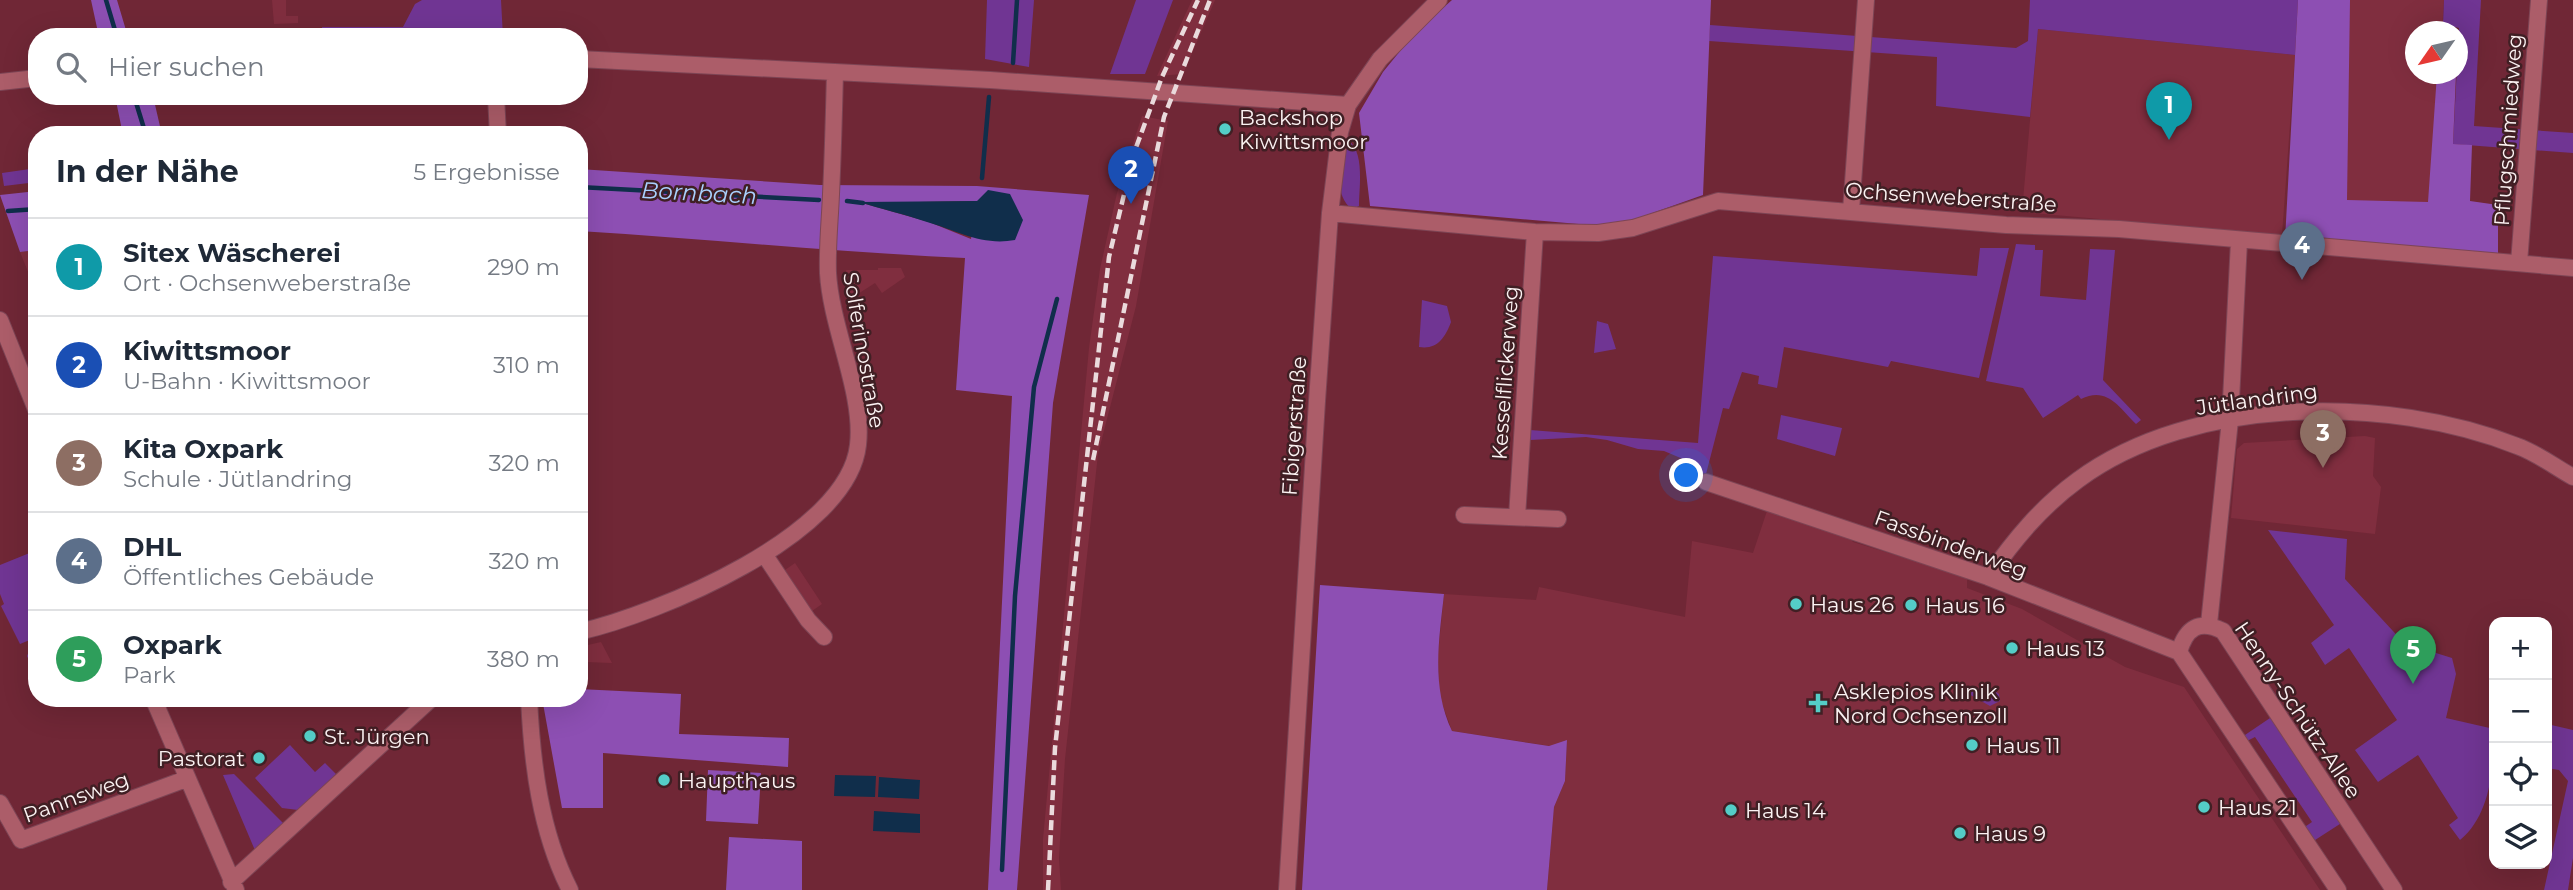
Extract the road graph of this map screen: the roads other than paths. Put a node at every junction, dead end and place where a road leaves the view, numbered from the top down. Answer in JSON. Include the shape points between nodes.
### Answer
{"nodes":[{"id":1,"x":1439,"y":0,"type":"edge"},
{"id":2,"x":1866,"y":0,"type":"edge"},
{"id":3,"x":2539,"y":0,"type":"edge"},
{"id":4,"x":588,"y":59,"type":"edge"},
{"id":5,"x":835,"y":72,"type":"junction"},
{"id":6,"x":28,"y":79,"type":"edge"},
{"id":7,"x":0,"y":82,"type":"edge"},
{"id":8,"x":496,"y":105,"type":"edge"},
{"id":9,"x":1348,"y":105,"type":"junction"},
{"id":10,"x":498,"y":126,"type":"edge"},
{"id":11,"x":1851,"y":212,"type":"junction"},
{"id":12,"x":1330,"y":213,"type":"junction"},
{"id":13,"x":1535,"y":232,"type":"junction"},
{"id":14,"x":2239,"y":241,"type":"junction"},
{"id":15,"x":2519,"y":263,"type":"junction"},
{"id":16,"x":2573,"y":268,"type":"edge"},
{"id":17,"x":0,"y":320,"type":"edge"},
{"id":18,"x":28,"y":390,"type":"edge"},
{"id":19,"x":2230,"y":420,"type":"junction"},
{"id":20,"x":2573,"y":477,"type":"edge"},
{"id":21,"x":1706,"y":482,"type":"dead end"},
{"id":22,"x":1464,"y":515,"type":"dead end"},
{"id":23,"x":1517,"y":517,"type":"junction"},
{"id":24,"x":1558,"y":519,"type":"dead end"},
{"id":25,"x":764,"y":554,"type":"junction"},
{"id":26,"x":1987,"y":577,"type":"junction"},
{"id":27,"x":2209,"y":624,"type":"junction"},
{"id":28,"x":588,"y":629,"type":"edge"},
{"id":29,"x":824,"y":637,"type":"dead end"},
{"id":30,"x":2179,"y":652,"type":"junction"},
{"id":31,"x":157,"y":707,"type":"edge"},
{"id":32,"x":422,"y":707,"type":"edge"},
{"id":33,"x":529,"y":707,"type":"edge"},
{"id":34,"x":186,"y":779,"type":"junction"},
{"id":35,"x":0,"y":803,"type":"edge"},
{"id":36,"x":233,"y":886,"type":"edge"},
{"id":37,"x":570,"y":890,"type":"edge"},
{"id":38,"x":1287,"y":890,"type":"edge"},
{"id":39,"x":2338,"y":890,"type":"edge"},
{"id":40,"x":2394,"y":890,"type":"edge"}],
"edges":[{"from":1,"to":9,"type":"street","name":"Fibigerstraße","via":[[1380,59]]},
{"from":2,"to":11,"type":"street"},
{"from":3,"to":15,"type":"street","name":"Pflugschmiedweg"},
{"from":4,"to":5,"type":"street"},
{"from":5,"to":9,"type":"street"},
{"from":5,"to":25,"type":"street","name":"Solferinostraße","via":[[828,272],[836,330],[858,421],[858,447],[841,488],[808,521]]},
{"from":6,"to":7,"type":"street"},
{"from":8,"to":10,"type":"street"},
{"from":9,"to":12,"type":"street","name":"Fibigerstraße"},
{"from":11,"to":13,"type":"street","name":"Ochsenweberstraße","via":[[1718,201],[1633,228],[1598,233]]},
{"from":11,"to":14,"type":"street","name":"Ochsenweberstraße"},
{"from":12,"to":13,"type":"street","name":"Ochsenweberstraße"},
{"from":12,"to":38,"type":"street","name":"Fibigerstraße"},
{"from":13,"to":23,"type":"street","name":"Kesselflickerweg"},
{"from":14,"to":15,"type":"street","name":"Ochsenweberstraße"},
{"from":14,"to":19,"type":"street"},
{"from":15,"to":16,"type":"street","name":"Ochsenweberstraße"},
{"from":17,"to":18,"type":"street"},
{"from":19,"to":20,"type":"street","name":"Jütlandring","via":[[2324,410],[2418,417],[2520,446]]},
{"from":19,"to":26,"type":"street","name":"Jütlandring","via":[[2152,442],[2080,478],[2027,525]]},
{"from":19,"to":27,"type":"street"},
{"from":21,"to":26,"type":"street","name":"Fassbinderweg"},
{"from":22,"to":23,"type":"street"},
{"from":23,"to":24,"type":"street"},
{"from":25,"to":28,"type":"street","name":"Solferinostraße","via":[[666,604]]},
{"from":25,"to":29,"type":"street"},
{"from":26,"to":30,"type":"street","name":"Fassbinderweg"},
{"from":27,"to":30,"type":"street","name":"Henny-Schütz-Allee","via":[[2187,631]]},
{"from":27,"to":40,"type":"street","name":"Henny-Schütz-Allee","via":[[2222,631]]},
{"from":30,"to":39,"type":"street"},
{"from":31,"to":34,"type":"street"},
{"from":32,"to":36,"type":"street"},
{"from":33,"to":37,"type":"street","via":[[532,754],[546,825]]},
{"from":34,"to":35,"type":"street","name":"Pannsweg","via":[[21,840]]},
{"from":34,"to":36,"type":"street"}]}
